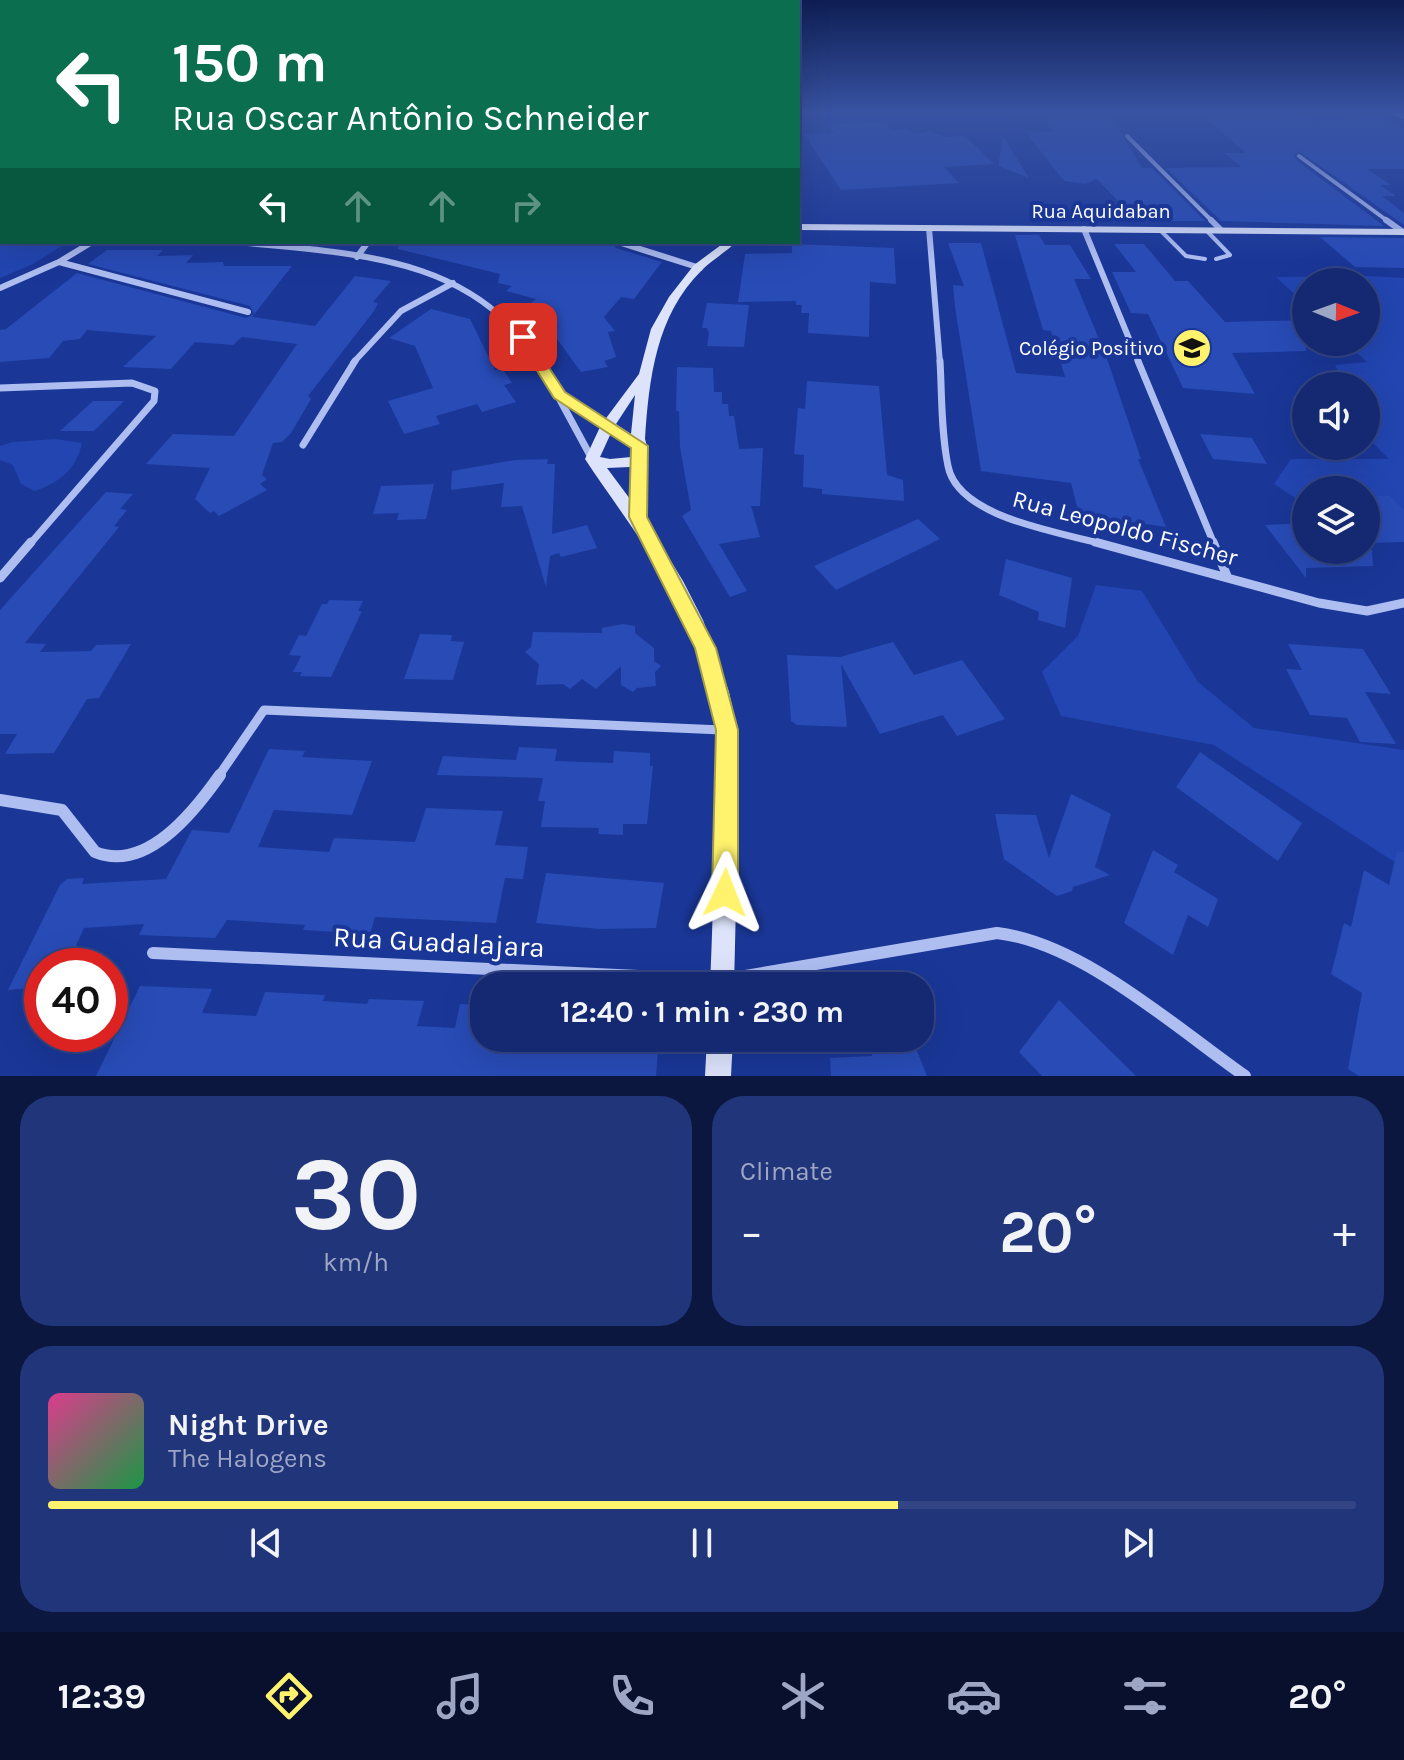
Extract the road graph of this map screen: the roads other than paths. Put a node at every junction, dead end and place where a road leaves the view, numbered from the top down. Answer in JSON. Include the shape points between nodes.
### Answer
{"nodes":[{"id":1,"x":1152,"y":161,"type":"edge"},
{"id":2,"x":1306,"y":161,"type":"edge"},
{"id":3,"x":800,"y":227,"type":"edge"},
{"id":4,"x":929,"y":228,"type":"junction"},
{"id":5,"x":1084,"y":229,"type":"junction"},
{"id":6,"x":1160,"y":230,"type":"junction"},
{"id":7,"x":1206,"y":230,"type":"junction"},
{"id":8,"x":1221,"y":230,"type":"junction"},
{"id":9,"x":1404,"y":232,"type":"edge"},
{"id":10,"x":89,"y":244,"type":"edge"},
{"id":11,"x":253,"y":244,"type":"edge"},
{"id":12,"x":367,"y":244,"type":"edge"},
{"id":13,"x":624,"y":244,"type":"edge"},
{"id":14,"x":729,"y":244,"type":"edge"},
{"id":15,"x":357,"y":257,"type":"junction"},
{"id":16,"x":1205,"y":259,"type":"dead end"},
{"id":17,"x":1216,"y":259,"type":"dead end"},
{"id":18,"x":59,"y":262,"type":"junction"},
{"id":19,"x":700,"y":268,"type":"junction"},
{"id":20,"x":454,"y":282,"type":"junction"},
{"id":21,"x":0,"y":288,"type":"edge"},
{"id":22,"x":248,"y":312,"type":"dead end"},
{"id":23,"x":642,"y":375,"type":"junction"},
{"id":24,"x":0,"y":388,"type":"edge"},
{"id":25,"x":559,"y":395,"type":"junction"},
{"id":26,"x":608,"y":425,"type":"junction"},
{"id":27,"x":303,"y":445,"type":"dead end"},
{"id":28,"x":639,"y":453,"type":"junction"},
{"id":29,"x":592,"y":459,"type":"junction"},
{"id":30,"x":638,"y":517,"type":"junction"},
{"id":31,"x":1227,"y":576,"type":"junction"},
{"id":32,"x":0,"y":578,"type":"edge"},
{"id":33,"x":1404,"y":603,"type":"edge"},
{"id":34,"x":727,"y":730,"type":"junction"},
{"id":35,"x":0,"y":800,"type":"edge"},
{"id":36,"x":153,"y":953,"type":"dead end"},
{"id":37,"x":513,"y":972,"type":"edge"},
{"id":38,"x":722,"y":972,"type":"edge"},
{"id":39,"x":782,"y":972,"type":"edge"},
{"id":40,"x":719,"y":1052,"type":"edge"},
{"id":41,"x":718,"y":1076,"type":"edge"},
{"id":42,"x":1245,"y":1076,"type":"edge"}],
"edges":[{"from":1,"to":8,"type":"street"},
{"from":2,"to":9,"type":"street"},
{"from":3,"to":4,"type":"street","name":"Rua Aquidaban"},
{"from":4,"to":5,"type":"street","name":"Rua Aquidaban"},
{"from":4,"to":31,"type":"street","name":"Rua Leopoldo Fischer","via":[[948,467],[959,489],[986,510],[1007,518]]},
{"from":5,"to":6,"type":"street","name":"Rua Aquidaban"},
{"from":5,"to":31,"type":"street"},
{"from":6,"to":7,"type":"street","name":"Rua Aquidaban"},
{"from":6,"to":16,"type":"lane","via":[[1186,256]]},
{"from":7,"to":8,"type":"street","name":"Rua Aquidaban"},
{"from":7,"to":17,"type":"lane","via":[[1230,255]]},
{"from":8,"to":9,"type":"street","name":"Rua Aquidaban"},
{"from":10,"to":18,"type":"street"},
{"from":11,"to":15,"type":"street"},
{"from":12,"to":15,"type":"street"},
{"from":13,"to":19,"type":"street"},
{"from":14,"to":19,"type":"street"},
{"from":15,"to":20,"type":"street"},
{"from":18,"to":21,"type":"street"},
{"from":18,"to":22,"type":"street"},
{"from":19,"to":23,"type":"street","via":[[657,324]]},
{"from":20,"to":25,"type":"street","via":[[507,318]]},
{"from":20,"to":27,"type":"street","via":[[410,302],[370,339]]},
{"from":23,"to":26,"type":"street"},
{"from":23,"to":28,"type":"street"},
{"from":24,"to":32,"type":"street","via":[[132,383],[155,391],[154,401]]},
{"from":25,"to":26,"type":"street"},
{"from":25,"to":29,"type":"street"},
{"from":26,"to":28,"type":"street"},
{"from":26,"to":29,"type":"street"},
{"from":28,"to":29,"type":"street","via":[[610,464]]},
{"from":28,"to":30,"type":"street"},
{"from":29,"to":30,"type":"street"},
{"from":30,"to":34,"type":"street","via":[[701,635]]},
{"from":31,"to":33,"type":"street","name":"Rua Leopoldo Fischer","via":[[1342,608],[1367,611]]},
{"from":34,"to":35,"type":"street","via":[[264,710],[189,815],[164,840],[120,857],[89,849],[62,810]]},
{"from":34,"to":38,"type":"street"},
{"from":36,"to":37,"type":"street","name":"Rua Guadalajara"},
{"from":39,"to":42,"type":"street","name":"Rua Guadalajara","via":[[997,933],[1024,935],[1077,958]]},
{"from":40,"to":41,"type":"street"}]}
